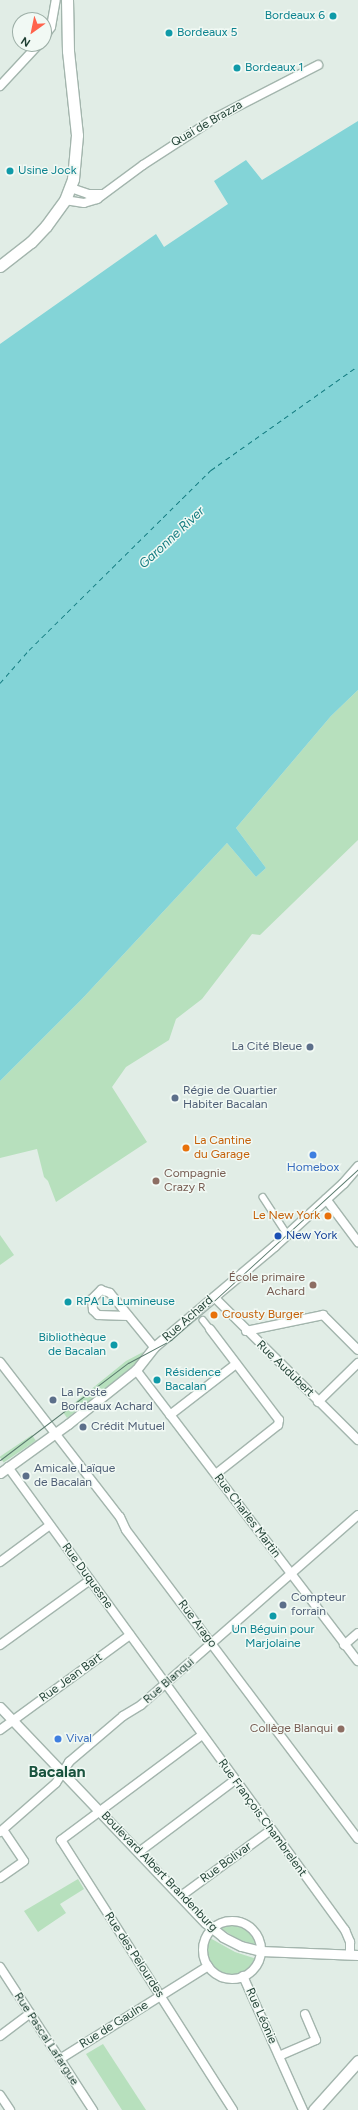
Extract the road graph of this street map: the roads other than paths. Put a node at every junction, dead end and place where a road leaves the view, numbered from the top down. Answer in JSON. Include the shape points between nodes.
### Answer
{"nodes":[{"id":1,"x":56,"y":0,"type":"edge"},
{"id":2,"x":67,"y":0,"type":"edge"},
{"id":3,"x":72,"y":0,"type":"edge"},
{"id":4,"x":52,"y":22,"type":"edge"},
{"id":5,"x":32,"y":52,"type":"edge"},
{"id":6,"x":318,"y":65,"type":"dead end"},
{"id":7,"x":73,"y":85,"type":"junction"},
{"id":8,"x":0,"y":86,"type":"edge"},
{"id":9,"x":71,"y":188,"type":"junction"},
{"id":10,"x":103,"y":194,"type":"junction"},
{"id":11,"x":65,"y":200,"type":"junction"},
{"id":12,"x":0,"y":266,"type":"edge"},
{"id":13,"x":357,"y":1168,"type":"edge"},
{"id":14,"x":263,"y":1197,"type":"dead end"},
{"id":15,"x":326,"y":1199,"type":"junction"},
{"id":16,"x":287,"y":1234,"type":"junction"},
{"id":17,"x":358,"y":1242,"type":"edge"},
{"id":18,"x":214,"y":1297,"type":"junction"},
{"id":19,"x":128,"y":1316,"type":"junction"},
{"id":20,"x":203,"y":1320,"type":"dead end"},
{"id":21,"x":210,"y":1329,"type":"joint"},
{"id":22,"x":246,"y":1331,"type":"junction"},
{"id":23,"x":154,"y":1347,"type":"junction"},
{"id":24,"x":358,"y":1350,"type":"edge"},
{"id":25,"x":0,"y":1362,"type":"edge"},
{"id":26,"x":358,"y":1363,"type":"edge"},
{"id":27,"x":236,"y":1364,"type":"junction"},
{"id":28,"x":136,"y":1370,"type":"junction"},
{"id":29,"x":318,"y":1402,"type":"junction"},
{"id":30,"x":170,"y":1415,"type":"junction"},
{"id":31,"x":55,"y":1433,"type":"junction"},
{"id":32,"x":358,"y":1440,"type":"edge"},
{"id":33,"x":8,"y":1467,"type":"junction"},
{"id":34,"x":0,"y":1473,"type":"edge"},
{"id":35,"x":216,"y":1474,"type":"junction"},
{"id":36,"x":358,"y":1515,"type":"edge"},
{"id":37,"x":50,"y":1525,"type":"junction"},
{"id":38,"x":0,"y":1562,"type":"edge"},
{"id":39,"x":291,"y":1574,"type":"junction"},
{"id":40,"x":90,"y":1580,"type":"junction"},
{"id":41,"x":358,"y":1632,"type":"edge"},
{"id":42,"x":130,"y":1635,"type":"junction"},
{"id":43,"x":211,"y":1644,"type":"junction"},
{"id":44,"x":0,"y":1645,"type":"edge"},
{"id":45,"x":344,"y":1645,"type":"junction"},
{"id":46,"x":358,"y":1661,"type":"edge"},
{"id":47,"x":165,"y":1684,"type":"junction"},
{"id":48,"x":0,"y":1707,"type":"edge"},
{"id":49,"x":13,"y":1720,"type":"junction"},
{"id":50,"x":0,"y":1730,"type":"edge"},
{"id":51,"x":202,"y":1735,"type":"junction"},
{"id":52,"x":63,"y":1773,"type":"junction"},
{"id":53,"x":235,"y":1780,"type":"junction"},
{"id":54,"x":99,"y":1810,"type":"junction"},
{"id":55,"x":271,"y":1830,"type":"junction"},
{"id":56,"x":1,"y":1831,"type":"edge"},
{"id":57,"x":358,"y":1839,"type":"edge"},
{"id":58,"x":139,"y":1852,"type":"junction"},
{"id":59,"x":0,"y":1878,"type":"edge"},
{"id":60,"x":180,"y":1896,"type":"junction"},
{"id":61,"x":212,"y":1929,"type":"junction"},
{"id":62,"x":261,"y":1951,"type":"junction"},
{"id":63,"x":354,"y":1955,"type":"edge"},
{"id":64,"x":208,"y":1966,"type":"junction"},
{"id":65,"x":0,"y":1967,"type":"edge"},
{"id":66,"x":243,"y":1976,"type":"junction"},
{"id":67,"x":160,"y":1996,"type":"junction"},
{"id":68,"x":30,"y":2013,"type":"junction"},
{"id":69,"x":305,"y":2014,"type":"dead end"},
{"id":70,"x":0,"y":2036,"type":"edge"},
{"id":71,"x":279,"y":2056,"type":"junction"},
{"id":72,"x":60,"y":2059,"type":"junction"},
{"id":73,"x":358,"y":2061,"type":"edge"},
{"id":74,"x":0,"y":2095,"type":"edge"},
{"id":75,"x":10,"y":2110,"type":"edge"},
{"id":76,"x":93,"y":2110,"type":"edge"},
{"id":77,"x":233,"y":2110,"type":"edge"},
{"id":78,"x":303,"y":2110,"type":"edge"},
{"id":79,"x":314,"y":2110,"type":"edge"}],
"edges":[{"from":1,"to":4,"type":"street"},
{"from":2,"to":7,"type":"main road","via":[[68,50]]},
{"from":3,"to":7,"type":"main road","via":[[75,68]]},
{"from":5,"to":8,"type":"street"},
{"from":6,"to":10,"type":"street","name":"Quai de Brazza","via":[[215,118]]},
{"from":7,"to":9,"type":"main road","via":[[77,152]]},
{"from":9,"to":10,"type":"street","via":[[88,194]]},
{"from":9,"to":11,"type":"main road"},
{"from":10,"to":11,"type":"street","name":"Quai de Brazza","via":[[84,203]]},
{"from":11,"to":12,"type":"main road","via":[[31,242]]},
{"from":13,"to":15,"type":"street","name":"Rue Achard"},
{"from":14,"to":16,"type":"street"},
{"from":15,"to":16,"type":"street","name":"Rue Achard"},
{"from":15,"to":17,"type":"street"},
{"from":16,"to":18,"type":"street","name":"Rue Achard"},
{"from":18,"to":22,"type":"street","name":"Rue Audubert"},
{"from":18,"to":23,"type":"street","name":"Rue Achard"},
{"from":19,"to":19,"type":"street","via":[[98,1315],[93,1310],[92,1299],[101,1290],[105,1291]]},
{"from":19,"to":23,"type":"street"},
{"from":20,"to":21,"type":"street"},
{"from":21,"to":27,"type":"street"},
{"from":22,"to":24,"type":"street","via":[[323,1315]]},
{"from":22,"to":29,"type":"street","name":"Rue Audubert"},
{"from":23,"to":28,"type":"street","name":"Rue Achard"},
{"from":25,"to":31,"type":"street","name":"Rue Arago"},
{"from":26,"to":29,"type":"street"},
{"from":27,"to":30,"type":"street"},
{"from":27,"to":35,"type":"street","via":[[279,1420],[278,1425]]},
{"from":28,"to":30,"type":"street","name":"Rue Charles Martin"},
{"from":28,"to":31,"type":"street","name":"Rue Achard"},
{"from":29,"to":32,"type":"street","name":"Rue Audubert"},
{"from":30,"to":35,"type":"street","name":"Rue Charles Martin"},
{"from":31,"to":33,"type":"street","name":"Rue Achard"},
{"from":31,"to":43,"type":"street","name":"Rue Arago","via":[[120,1517],[126,1530]]},
{"from":33,"to":34,"type":"street","name":"Rue Achard"},
{"from":33,"to":37,"type":"street","name":"Rue Duquesne"},
{"from":35,"to":39,"type":"street","name":"Rue Charles Martin"},
{"from":36,"to":39,"type":"street","name":"Rue Blanqui"},
{"from":37,"to":38,"type":"street"},
{"from":37,"to":40,"type":"street","name":"Rue Duquesne"},
{"from":39,"to":43,"type":"street","name":"Rue Blanqui"},
{"from":39,"to":45,"type":"street","name":"Rue Charles Martin"},
{"from":40,"to":42,"type":"street","name":"Rue Duquesne"},
{"from":40,"to":44,"type":"street"},
{"from":41,"to":45,"type":"street"},
{"from":42,"to":47,"type":"street","name":"Rue Duquesne"},
{"from":42,"to":49,"type":"street","name":"Rue Jean Bart"},
{"from":43,"to":47,"type":"street","name":"Rue Blanqui"},
{"from":43,"to":57,"type":"street","name":"Rue Arago"},
{"from":45,"to":46,"type":"street","name":"Rue Charles Martin"},
{"from":47,"to":51,"type":"street","name":"Rue François Chambrelent"},
{"from":47,"to":52,"type":"street","name":"Rue Blanqui","via":[[70,1762]]},
{"from":48,"to":49,"type":"street","name":"Boulevard Albert Brandenburg"},
{"from":49,"to":50,"type":"street","name":"Rue Jean Bart"},
{"from":49,"to":52,"type":"street","name":"Boulevard Albert Brandenburg"},
{"from":51,"to":53,"type":"street","name":"Rue François Chambrelent"},
{"from":51,"to":54,"type":"street"},
{"from":52,"to":54,"type":"street","name":"Boulevard Albert Brandenburg"},
{"from":52,"to":56,"type":"street","name":"Rue Blanqui","via":[[56,1783]]},
{"from":53,"to":55,"type":"street","name":"Rue François Chambrelent"},
{"from":53,"to":58,"type":"street"},
{"from":54,"to":58,"type":"street","name":"Boulevard Albert Brandenburg"},
{"from":54,"to":67,"type":"street","name":"Rue des Pelourdes","via":[[62,1838],[62,1843]]},
{"from":55,"to":60,"type":"street","name":"Rue Bolivar"},
{"from":55,"to":63,"type":"street","name":"Rue François Chambrelent","via":[[345,1930]]},
{"from":56,"to":59,"type":"street","via":[[24,1862]]},
{"from":58,"to":60,"type":"street","name":"Boulevard Albert Brandenburg"},
{"from":60,"to":61,"type":"street","name":"Boulevard Albert Brandenburg"},
{"from":61,"to":62,"type":"street","name":"Boulevard Albert Brandenburg","via":[[235,1944]]},
{"from":61,"to":62,"type":"street","via":[[229,1921],[247,1925],[259,1939]]},
{"from":61,"to":64,"type":"street","via":[[204,1944],[204,1956]]},
{"from":62,"to":63,"type":"street","name":"Boulevard Albert Brandenburg"},
{"from":62,"to":66,"type":"street","via":[[257,1965]]},
{"from":64,"to":66,"type":"street","via":[[224,1977]]},
{"from":64,"to":67,"type":"street","name":"Rue de Gaulne"},
{"from":65,"to":68,"type":"street","name":"Rue Pascal Lafargue"},
{"from":66,"to":71,"type":"street","name":"Rue Léonie"},
{"from":67,"to":72,"type":"street","name":"Rue de Gaulne"},
{"from":67,"to":77,"type":"street","name":"Rue des Pelourdes"},
{"from":68,"to":70,"type":"street"},
{"from":68,"to":72,"type":"street","name":"Rue Pascal Lafargue"},
{"from":69,"to":71,"type":"street","name":"Rue Léonie","via":[[316,2040]]},
{"from":71,"to":78,"type":"street","name":"Rue Léonie"},
{"from":72,"to":76,"type":"street","name":"Rue Pascal Lafargue"},
{"from":73,"to":79,"type":"main road"},
{"from":74,"to":75,"type":"street"}]}
